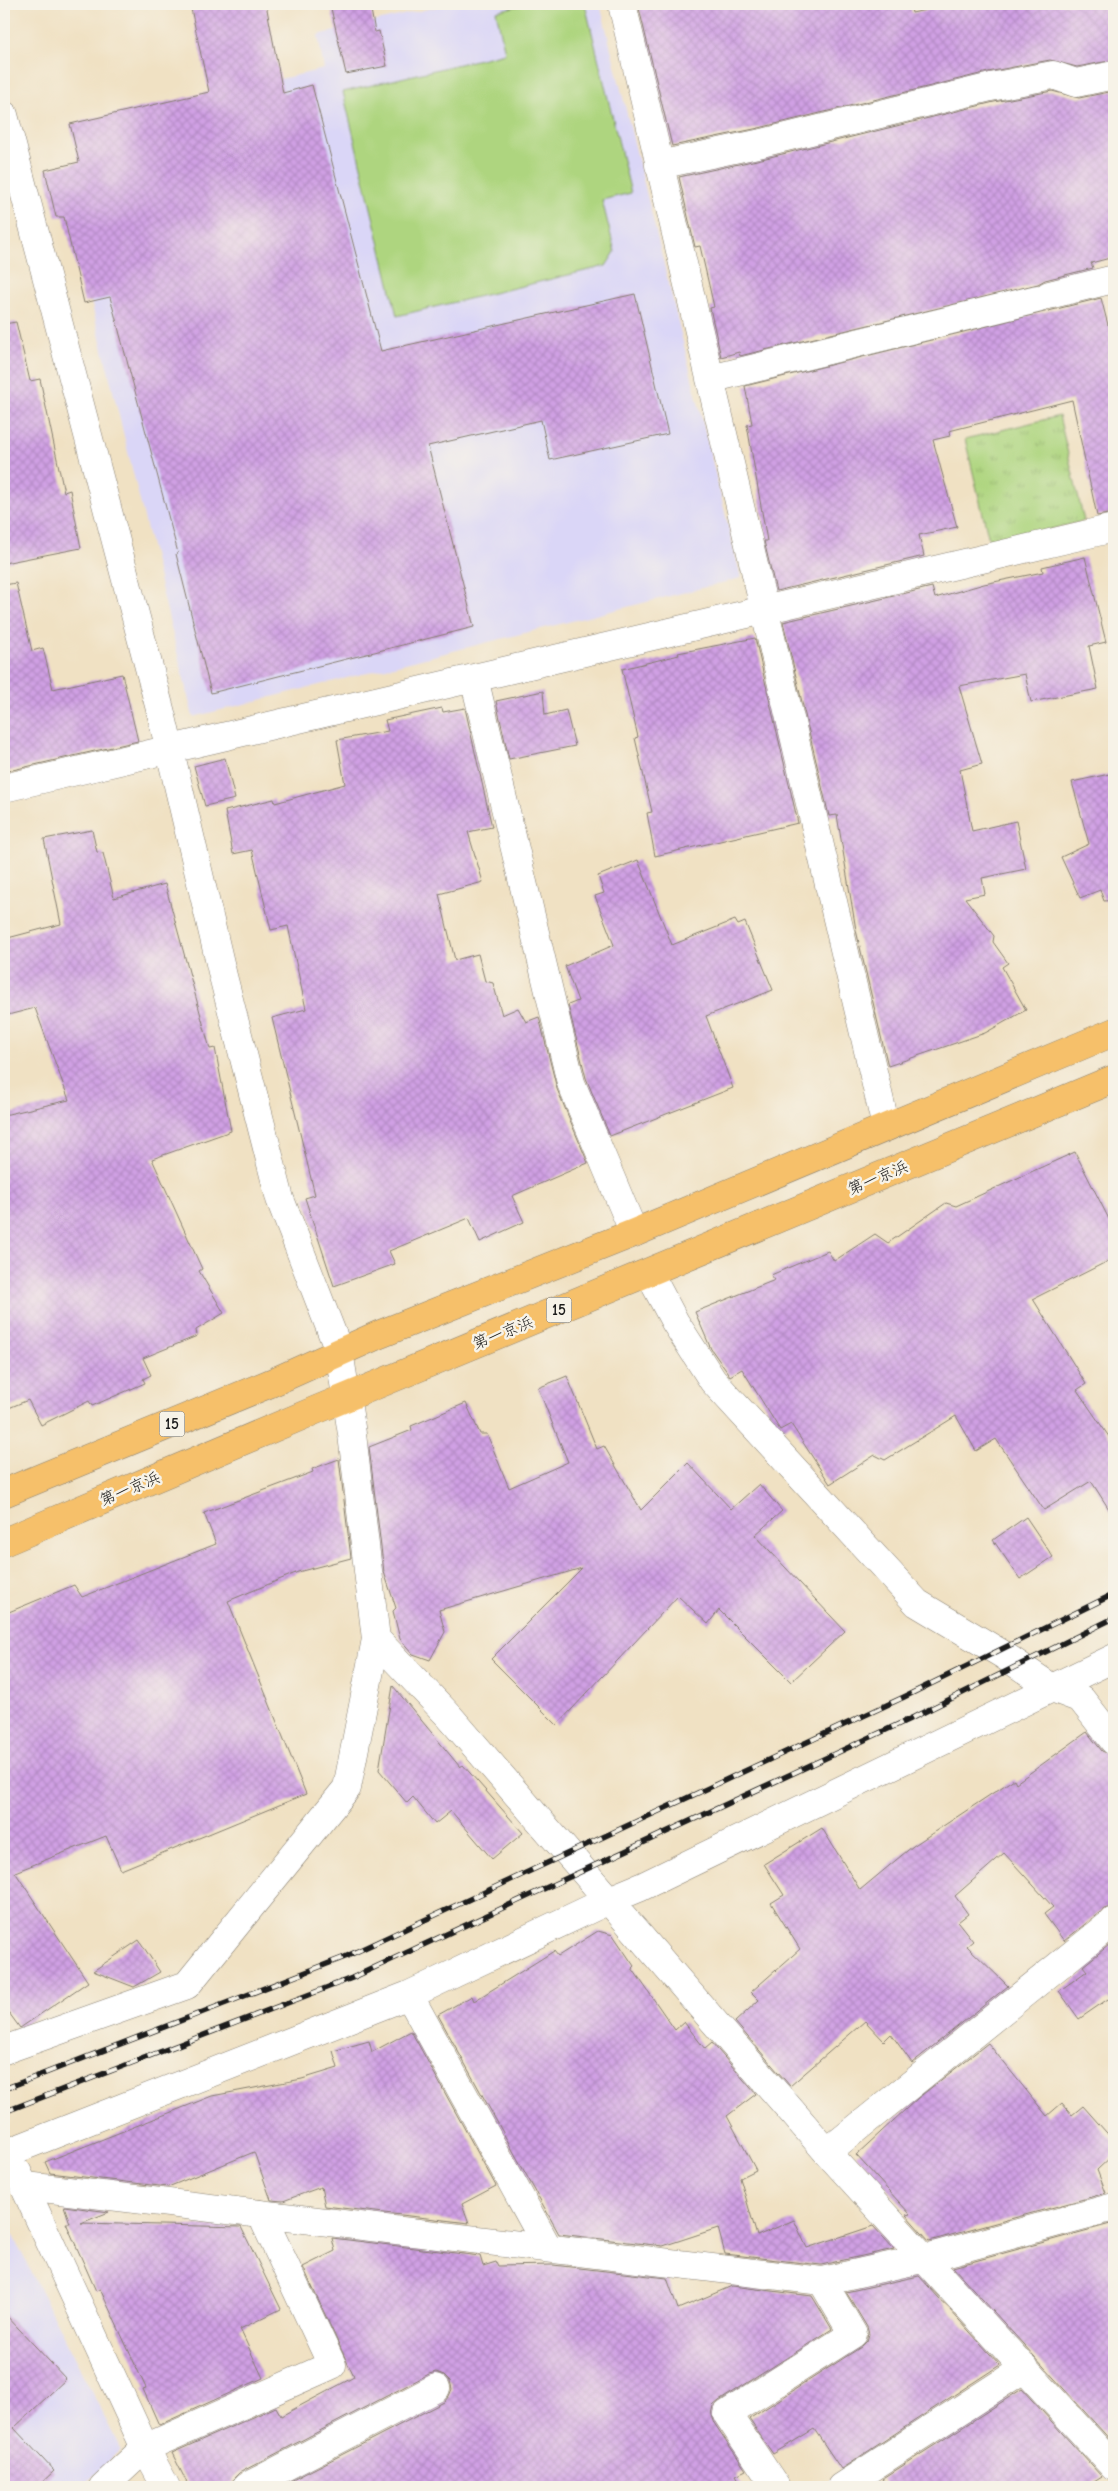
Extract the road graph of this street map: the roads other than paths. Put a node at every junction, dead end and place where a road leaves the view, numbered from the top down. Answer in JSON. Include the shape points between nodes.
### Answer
{"nodes":[{"id":1,"x":622,"y":4,"type":"edge"},
{"id":2,"x":1114,"y":75,"type":"edge"},
{"id":3,"x":4,"y":115,"type":"edge"},
{"id":4,"x":8,"y":151,"type":"edge"},
{"id":5,"x":659,"y":165,"type":"junction"},
{"id":6,"x":1114,"y":279,"type":"edge"},
{"id":7,"x":710,"y":379,"type":"junction"},
{"id":8,"x":1114,"y":528,"type":"edge"},
{"id":9,"x":764,"y":610,"type":"junction"},
{"id":10,"x":474,"y":678,"type":"junction"},
{"id":11,"x":170,"y":749,"type":"junction"},
{"id":12,"x":4,"y":788,"type":"edge"},
{"id":13,"x":1114,"y":1032,"type":"edge"},
{"id":14,"x":1114,"y":1079,"type":"edge"},
{"id":15,"x":886,"y":1127,"type":"junction"},
{"id":16,"x":634,"y":1233,"type":"junction"},
{"id":17,"x":649,"y":1273,"type":"junction"},
{"id":18,"x":339,"y":1352,"type":"junction"},
{"id":19,"x":346,"y":1398,"type":"junction"},
{"id":20,"x":4,"y":1492,"type":"edge"},
{"id":21,"x":4,"y":1542,"type":"edge"},
{"id":22,"x":376,"y":1639,"type":"junction"},
{"id":23,"x":1114,"y":1658,"type":"edge"},
{"id":24,"x":1052,"y":1688,"type":"junction"},
{"id":25,"x":1114,"y":1741,"type":"edge"},
{"id":26,"x":607,"y":1900,"type":"junction"},
{"id":27,"x":1114,"y":1921,"type":"edge"},
{"id":28,"x":409,"y":1995,"type":"junction"},
{"id":29,"x":4,"y":2050,"type":"edge"},
{"id":30,"x":5,"y":2151,"type":"edge"},
{"id":31,"x":827,"y":2152,"type":"junction"},
{"id":32,"x":26,"y":2186,"type":"junction"},
{"id":33,"x":1114,"y":2208,"type":"edge"},
{"id":34,"x":261,"y":2214,"type":"junction"},
{"id":35,"x":548,"y":2248,"type":"junction"},
{"id":36,"x":926,"y":2258,"type":"junction"},
{"id":37,"x":822,"y":2281,"type":"junction"},
{"id":38,"x":1025,"y":2368,"type":"junction"},
{"id":39,"x":436,"y":2388,"type":"dead end"},
{"id":40,"x":145,"y":2448,"type":"junction"},
{"id":41,"x":1114,"y":2466,"type":"edge"},
{"id":42,"x":103,"y":2487,"type":"edge"},
{"id":43,"x":166,"y":2487,"type":"edge"},
{"id":44,"x":246,"y":2487,"type":"edge"},
{"id":45,"x":776,"y":2487,"type":"edge"},
{"id":46,"x":841,"y":2487,"type":"edge"}],
"edges":[{"from":1,"to":5,"type":"street"},
{"from":2,"to":5,"type":"street","via":[[1076,83],[1053,75]]},
{"from":3,"to":4,"type":"street"},
{"from":4,"to":11,"type":"street"},
{"from":5,"to":7,"type":"street"},
{"from":6,"to":7,"type":"street"},
{"from":7,"to":9,"type":"street"},
{"from":8,"to":9,"type":"street"},
{"from":9,"to":10,"type":"street"},
{"from":9,"to":15,"type":"street"},
{"from":10,"to":11,"type":"street"},
{"from":10,"to":16,"type":"street","via":[[571,1083]]},
{"from":11,"to":12,"type":"street"},
{"from":11,"to":18,"type":"street","via":[[280,1199]]},
{"from":13,"to":15,"type":"highway","number":"15"},
{"from":14,"to":17,"type":"highway","name":"第一京浜","number":"15"},
{"from":15,"to":16,"type":"highway","number":"15"},
{"from":16,"to":18,"type":"highway","number":"15"},
{"from":17,"to":19,"type":"highway","name":"第一京浜","number":"15"},
{"from":17,"to":24,"type":"street","via":[[674,1322],[713,1381],[917,1602]]},
{"from":18,"to":19,"type":"street"},
{"from":18,"to":20,"type":"highway","number":"15"},
{"from":19,"to":21,"type":"highway","name":"第一京浜","number":"15"},
{"from":19,"to":22,"type":"street"},
{"from":22,"to":26,"type":"street","via":[[448,1716]]},
{"from":22,"to":29,"type":"street","via":[[348,1788],[187,1985]]},
{"from":23,"to":24,"type":"street"},
{"from":24,"to":25,"type":"street","via":[[1081,1699]]},
{"from":24,"to":26,"type":"street"},
{"from":26,"to":28,"type":"street"},
{"from":26,"to":31,"type":"street"},
{"from":27,"to":31,"type":"street"},
{"from":28,"to":30,"type":"street"},
{"from":28,"to":35,"type":"street"},
{"from":30,"to":32,"type":"street"},
{"from":31,"to":36,"type":"street"},
{"from":32,"to":34,"type":"street"},
{"from":32,"to":40,"type":"street"},
{"from":33,"to":36,"type":"street"},
{"from":34,"to":35,"type":"street"},
{"from":34,"to":40,"type":"street","via":[[332,2365]]},
{"from":35,"to":37,"type":"street"},
{"from":36,"to":37,"type":"street"},
{"from":36,"to":38,"type":"street"},
{"from":37,"to":45,"type":"street","via":[[853,2334],[727,2414]]},
{"from":38,"to":41,"type":"street"},
{"from":38,"to":46,"type":"street"},
{"from":39,"to":44,"type":"street"},
{"from":40,"to":42,"type":"street"},
{"from":40,"to":43,"type":"street"}]}
